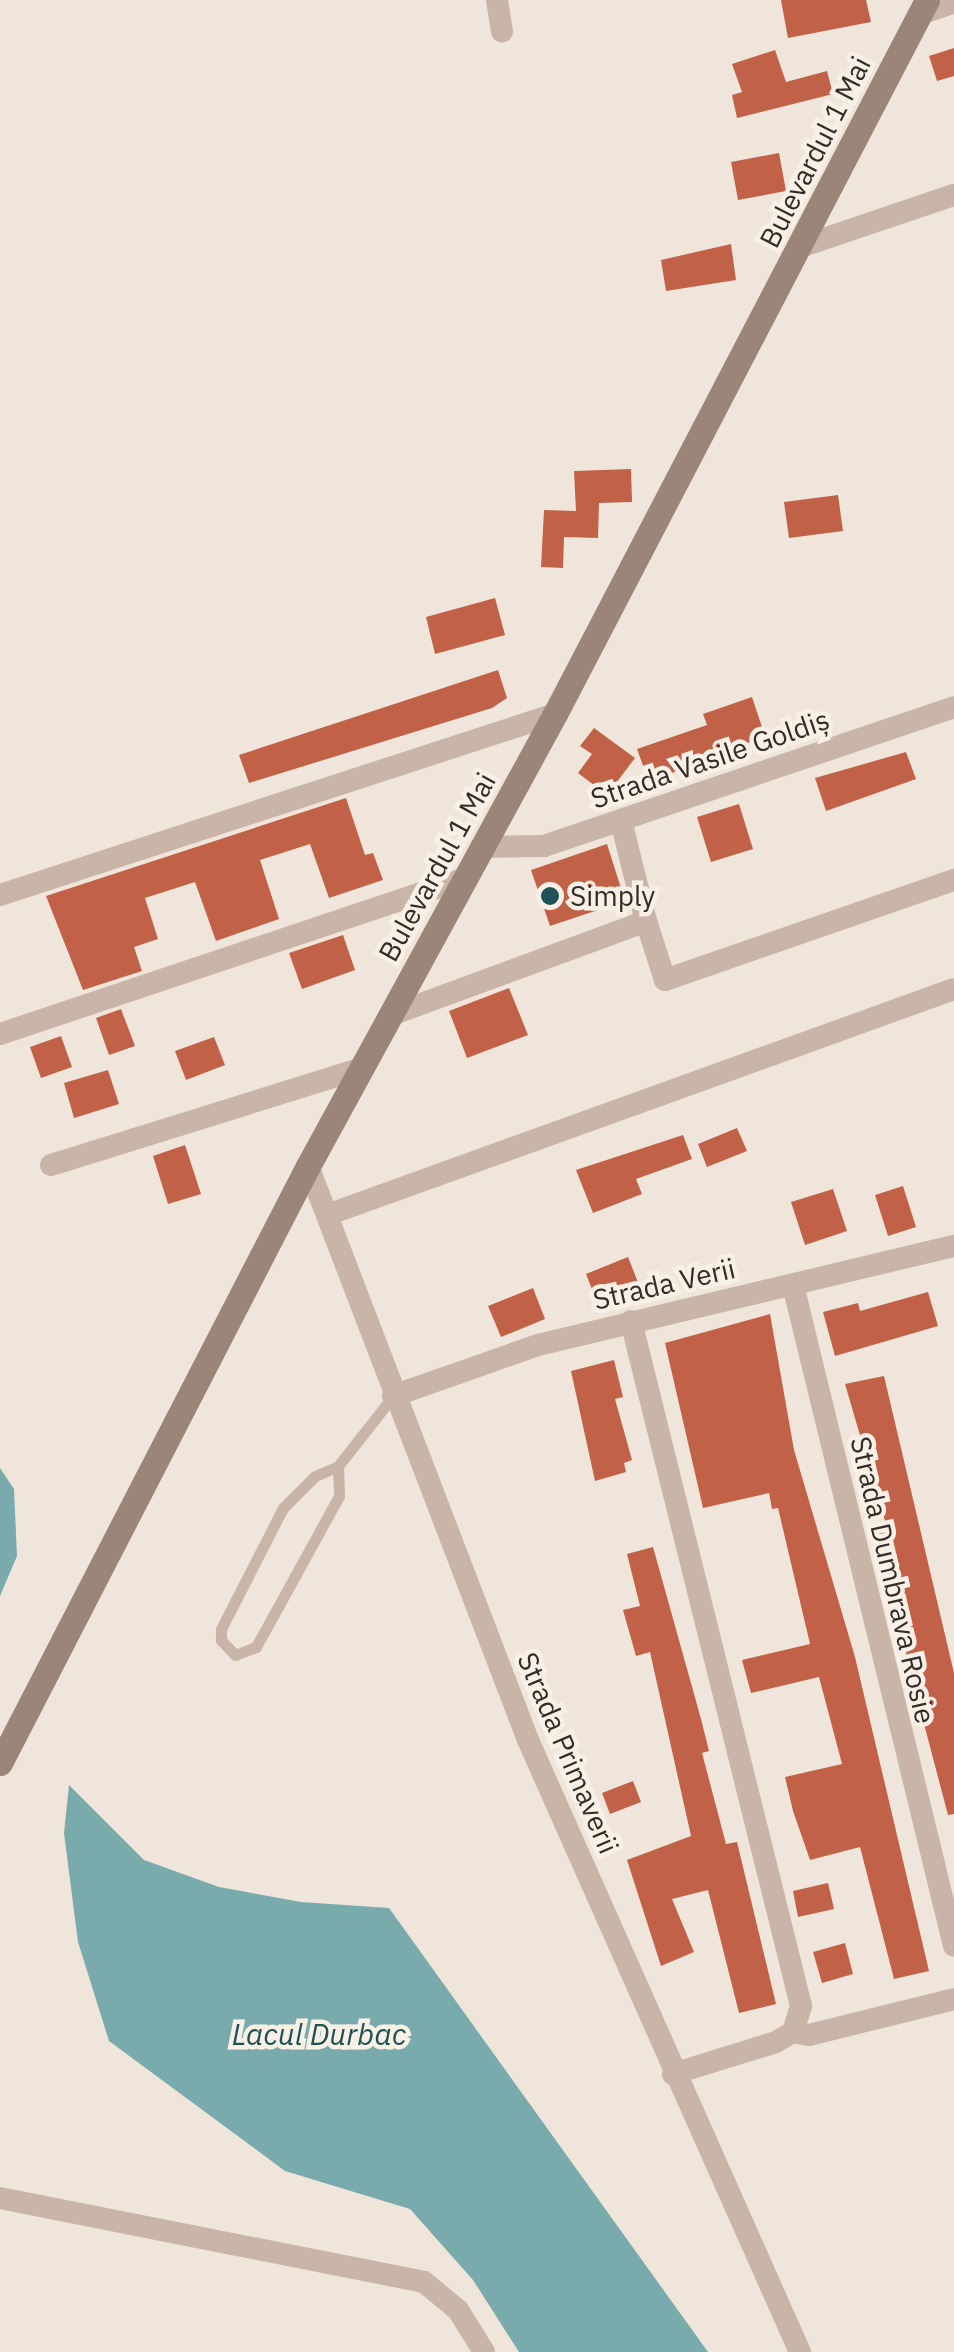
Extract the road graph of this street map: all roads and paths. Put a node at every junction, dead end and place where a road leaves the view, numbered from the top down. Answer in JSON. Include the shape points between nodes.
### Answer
{"nodes":[{"id":1,"x":497,"y":0,"type":"edge"},
{"id":2,"x":954,"y":2,"type":"edge"},
{"id":3,"x":923,"y":7,"type":"edge"},
{"id":4,"x":502,"y":32,"type":"dead end"},
{"id":5,"x":954,"y":195,"type":"edge"},
{"id":6,"x":800,"y":247,"type":"junction"},
{"id":7,"x":954,"y":706,"type":"edge"},
{"id":8,"x":555,"y":714,"type":"junction"},
{"id":9,"x":621,"y":821,"type":"junction"},
{"id":10,"x":482,"y":847,"type":"junction"},
{"id":11,"x":465,"y":878,"type":"junction"},
{"id":12,"x":954,"y":880,"type":"edge"},
{"id":13,"x":0,"y":896,"type":"edge"},
{"id":14,"x":646,"y":922,"type":"junction"},
{"id":15,"x":954,"y":989,"type":"edge"},
{"id":16,"x":391,"y":1015,"type":"junction"},
{"id":17,"x":0,"y":1034,"type":"edge"},
{"id":18,"x":362,"y":1068,"type":"junction"},
{"id":19,"x":51,"y":1165,"type":"dead end"},
{"id":20,"x":308,"y":1166,"type":"junction"},
{"id":21,"x":327,"y":1215,"type":"junction"},
{"id":22,"x":953,"y":1252,"type":"edge"},
{"id":23,"x":793,"y":1285,"type":"junction"},
{"id":24,"x":631,"y":1321,"type":"junction"},
{"id":25,"x":393,"y":1396,"type":"junction"},
{"id":26,"x":338,"y":1466,"type":"junction"},
{"id":27,"x":0,"y":1763,"type":"edge"},
{"id":28,"x":954,"y":1946,"type":"edge"},
{"id":29,"x":954,"y":1999,"type":"edge"},
{"id":30,"x":792,"y":2032,"type":"junction"},
{"id":31,"x":672,"y":2074,"type":"junction"},
{"id":32,"x":0,"y":2198,"type":"edge"},
{"id":33,"x":484,"y":2352,"type":"edge"},
{"id":34,"x":800,"y":2352,"type":"edge"}],
"edges":[{"from":1,"to":4,"type":"street"},
{"from":2,"to":3,"type":"street"},
{"from":3,"to":6,"type":"main road","name":"Bulevardul 1 Mai"},
{"from":5,"to":6,"type":"street"},
{"from":6,"to":8,"type":"main road","name":"Bulevardul 1 Mai"},
{"from":7,"to":9,"type":"street","name":"Strada Vasile Goldiș"},
{"from":8,"to":10,"type":"main road","name":"Bulevardul 1 Mai"},
{"from":8,"to":13,"type":"street"},
{"from":9,"to":10,"type":"street","name":"Strada Vasile Goldiș","via":[[544,846]]},
{"from":9,"to":14,"type":"street"},
{"from":10,"to":11,"type":"main road","name":"Bulevardul 1 Mai"},
{"from":11,"to":16,"type":"main road","name":"Bulevardul 1 Mai"},
{"from":11,"to":17,"type":"street"},
{"from":12,"to":14,"type":"street","via":[[665,980]]},
{"from":14,"to":16,"type":"street"},
{"from":15,"to":21,"type":"street"},
{"from":16,"to":18,"type":"main road","name":"Bulevardul 1 Mai"},
{"from":18,"to":19,"type":"street"},
{"from":18,"to":20,"type":"main road","name":"Bulevardul 1 Mai"},
{"from":20,"to":21,"type":"street","name":"Strada Primaverii"},
{"from":20,"to":27,"type":"main road","name":"Bulevardul 1 Mai"},
{"from":21,"to":25,"type":"street","name":"Strada Primaverii"},
{"from":22,"to":23,"type":"street","name":"Strada Verii"},
{"from":23,"to":24,"type":"street","name":"Strada Verii"},
{"from":23,"to":28,"type":"street","name":"Strada Dumbrava Rosie"},
{"from":24,"to":25,"type":"street","name":"Strada Verii"},
{"from":24,"to":30,"type":"street","via":[[794,1968],[801,2006]]},
{"from":25,"to":26,"type":"lane"},
{"from":25,"to":31,"type":"street","name":"Strada Primaverii","via":[[528,1740]]},
{"from":26,"to":26,"type":"lane","via":[[315,1476],[283,1508],[221,1629],[235,1654],[256,1647],[338,1496]]},
{"from":29,"to":30,"type":"street","via":[[809,2034]]},
{"from":30,"to":31,"type":"street"},
{"from":31,"to":34,"type":"street","name":"Strada Primaverii"},
{"from":32,"to":33,"type":"street","via":[[424,2282],[458,2310]]}]}
